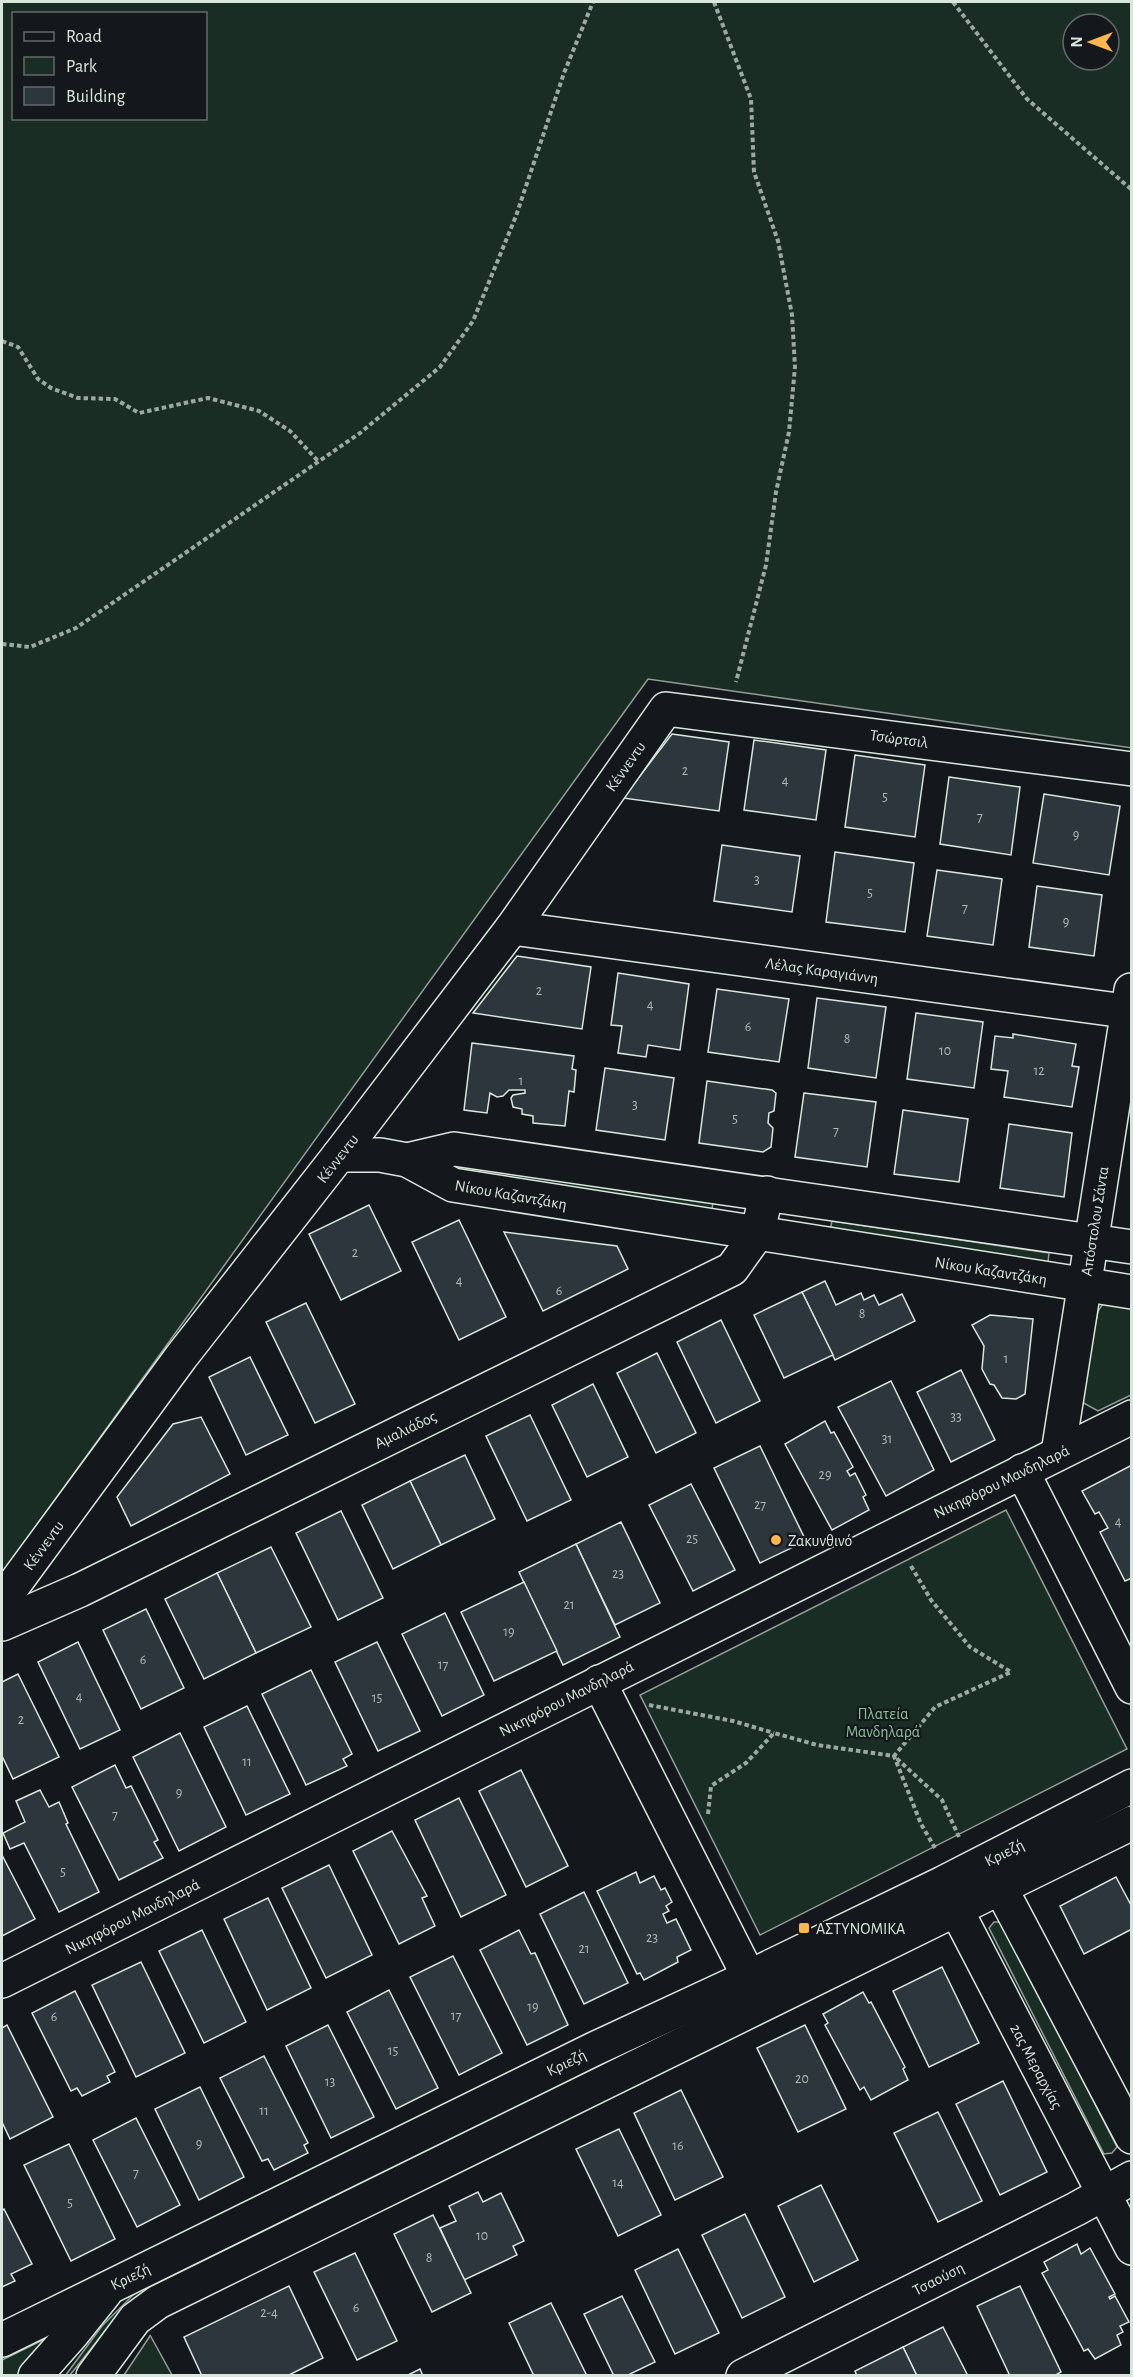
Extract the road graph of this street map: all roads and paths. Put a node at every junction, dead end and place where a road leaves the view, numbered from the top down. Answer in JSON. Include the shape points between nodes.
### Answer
{"nodes":[{"id":1,"x":593,"y":2,"type":"edge"},
{"id":2,"x":714,"y":2,"type":"edge"},
{"id":3,"x":953,"y":2,"type":"edge"},
{"id":4,"x":1131,"y":190,"type":"edge"},
{"id":5,"x":2,"y":341,"type":"edge"},
{"id":6,"x":319,"y":462,"type":"junction"},
{"id":7,"x":2,"y":644,"type":"edge"},
{"id":8,"x":666,"y":709,"type":"joint"},
{"id":9,"x":727,"y":716,"type":"junction"},
{"id":10,"x":1131,"y":769,"type":"edge"},
{"id":11,"x":512,"y":928,"type":"junction"},
{"id":12,"x":1130,"y":1004,"type":"edge"},
{"id":13,"x":339,"y":1155,"type":"junction"},
{"id":14,"x":407,"y":1160,"type":"junction"},
{"id":15,"x":767,"y":1193,"type":"junction"},
{"id":16,"x":757,"y":1234,"type":"junction"},
{"id":17,"x":1091,"y":1241,"type":"junction"},
{"id":18,"x":1131,"y":1247,"type":"edge"},
{"id":19,"x":1084,"y":1285,"type":"junction"},
{"id":20,"x":1131,"y":1292,"type":"edge"},
{"id":21,"x":1131,"y":1417,"type":"edge"},
{"id":22,"x":1058,"y":1453,"type":"junction"},
{"id":23,"x":1022,"y":1471,"type":"junction"},
{"id":24,"x":910,"y":1563,"type":"dead end"},
{"id":25,"x":2,"y":1601,"type":"edge"},
{"id":26,"x":2,"y":1624,"type":"edge"},
{"id":27,"x":599,"y":1682,"type":"junction"},
{"id":28,"x":1131,"y":1688,"type":"edge"},
{"id":29,"x":641,"y":1704,"type":"dead end"},
{"id":30,"x":774,"y":1733,"type":"junction"},
{"id":31,"x":894,"y":1756,"type":"junction"},
{"id":32,"x":1131,"y":1786,"type":"edge"},
{"id":33,"x":707,"y":1816,"type":"dead end"},
{"id":34,"x":1131,"y":1823,"type":"edge"},
{"id":35,"x":983,"y":1865,"type":"junction"},
{"id":36,"x":946,"y":1884,"type":"junction"},
{"id":37,"x":749,"y":1977,"type":"junction"},
{"id":38,"x":2,"y":1981,"type":"edge"},
{"id":39,"x":1131,"y":2138,"type":"edge"},
{"id":40,"x":1131,"y":2178,"type":"edge"},
{"id":41,"x":1104,"y":2193,"type":"junction"},
{"id":42,"x":1131,"y":2248,"type":"edge"},
{"id":43,"x":109,"y":2287,"type":"junction"},
{"id":44,"x":2,"y":2340,"type":"edge"},
{"id":45,"x":35,"y":2376,"type":"edge"},
{"id":46,"x":93,"y":2376,"type":"edge"},
{"id":47,"x":743,"y":2376,"type":"edge"}],
"edges":[{"from":1,"to":6,"type":"path","via":[[564,73],[516,216],[473,321],[440,367]]},
{"from":2,"to":9,"type":"path","via":[[751,99],[754,172],[778,241],[792,315],[795,367],[789,432],[766,565]]},
{"from":3,"to":4,"type":"path","via":[[1027,99]]},
{"from":5,"to":6,"type":"path","via":[[18,347],[38,379],[51,388],[78,398],[116,399],[139,413],[208,398],[259,411],[290,431]]},
{"from":6,"to":7,"type":"path","via":[[76,628],[30,647]]},
{"from":8,"to":9,"type":"street","name":"Τσώρτσιλ"},
{"from":8,"to":11,"type":"street","name":"Κέννεντυ"},
{"from":9,"to":10,"type":"street","name":"Τσώρτσιλ"},
{"from":11,"to":12,"type":"street","name":"Λέλας Καραγιάννη"},
{"from":11,"to":13,"type":"street","name":"Κέννεντυ"},
{"from":12,"to":17,"type":"street","name":"Απόστολου Σάντα"},
{"from":13,"to":14,"type":"street","via":[[380,1155]]},
{"from":13,"to":25,"type":"street","name":"Κέννεντυ","via":[[181,1357]]},
{"from":14,"to":15,"type":"street","via":[[454,1149]]},
{"from":14,"to":16,"type":"street","name":"Νίκου Καζαντζάκη","via":[[453,1185]]},
{"from":15,"to":16,"type":"street","name":"Αμαλιάδος"},
{"from":15,"to":17,"type":"street"},
{"from":16,"to":19,"type":"street","name":"Νίκου Καζαντζάκη"},
{"from":16,"to":26,"type":"street","name":"Αμαλιάδος","via":[[732,1269],[80,1590]]},
{"from":17,"to":18,"type":"street"},
{"from":17,"to":19,"type":"street","name":"Απόστολου Σάντα"},
{"from":19,"to":20,"type":"street","name":"Νίκου Καζαντζάκη"},
{"from":19,"to":22,"type":"street","name":"Απόστολου Σάντα"},
{"from":21,"to":22,"type":"street","name":"Νικηφόρου Μανδηλαρά"},
{"from":22,"to":23,"type":"street","name":"Νικηφόρου Μανδηλαρά"},
{"from":23,"to":27,"type":"street","name":"Νικηφόρου Μανδηλαρά"},
{"from":23,"to":28,"type":"street"},
{"from":24,"to":31,"type":"path","via":[[931,1600],[970,1647],[1011,1672],[935,1707]]},
{"from":27,"to":37,"type":"street"},
{"from":27,"to":38,"type":"street","name":"Νικηφόρου Μανδηλαρά"},
{"from":29,"to":30,"type":"path"},
{"from":30,"to":31,"type":"path","via":[[817,1745]]},
{"from":30,"to":33,"type":"path","via":[[746,1762],[711,1786]]},
{"from":31,"to":35,"type":"path","via":[[942,1800]]},
{"from":31,"to":36,"type":"path"},
{"from":32,"to":35,"type":"street","name":"Κριεζή"},
{"from":34,"to":35,"type":"street","name":"Κριεζή"},
{"from":35,"to":36,"type":"street","name":"Κριεζή"},
{"from":35,"to":39,"type":"street"},
{"from":36,"to":37,"type":"street","name":"Κριεζή"},
{"from":36,"to":41,"type":"street","name":"2ας Μεραρχίας"},
{"from":36,"to":46,"type":"street","name":"Κριεζή","via":[[611,2077],[158,2302],[135,2319]]},
{"from":37,"to":43,"type":"street","name":"Κριεζή"},
{"from":40,"to":41,"type":"street","name":"Τσαούση"},
{"from":41,"to":42,"type":"street","name":"2ας Μεραρχίας"},
{"from":41,"to":47,"type":"street","name":"Τσαούση"},
{"from":43,"to":44,"type":"street","name":"Κριεζή"},
{"from":43,"to":45,"type":"street"}]}
